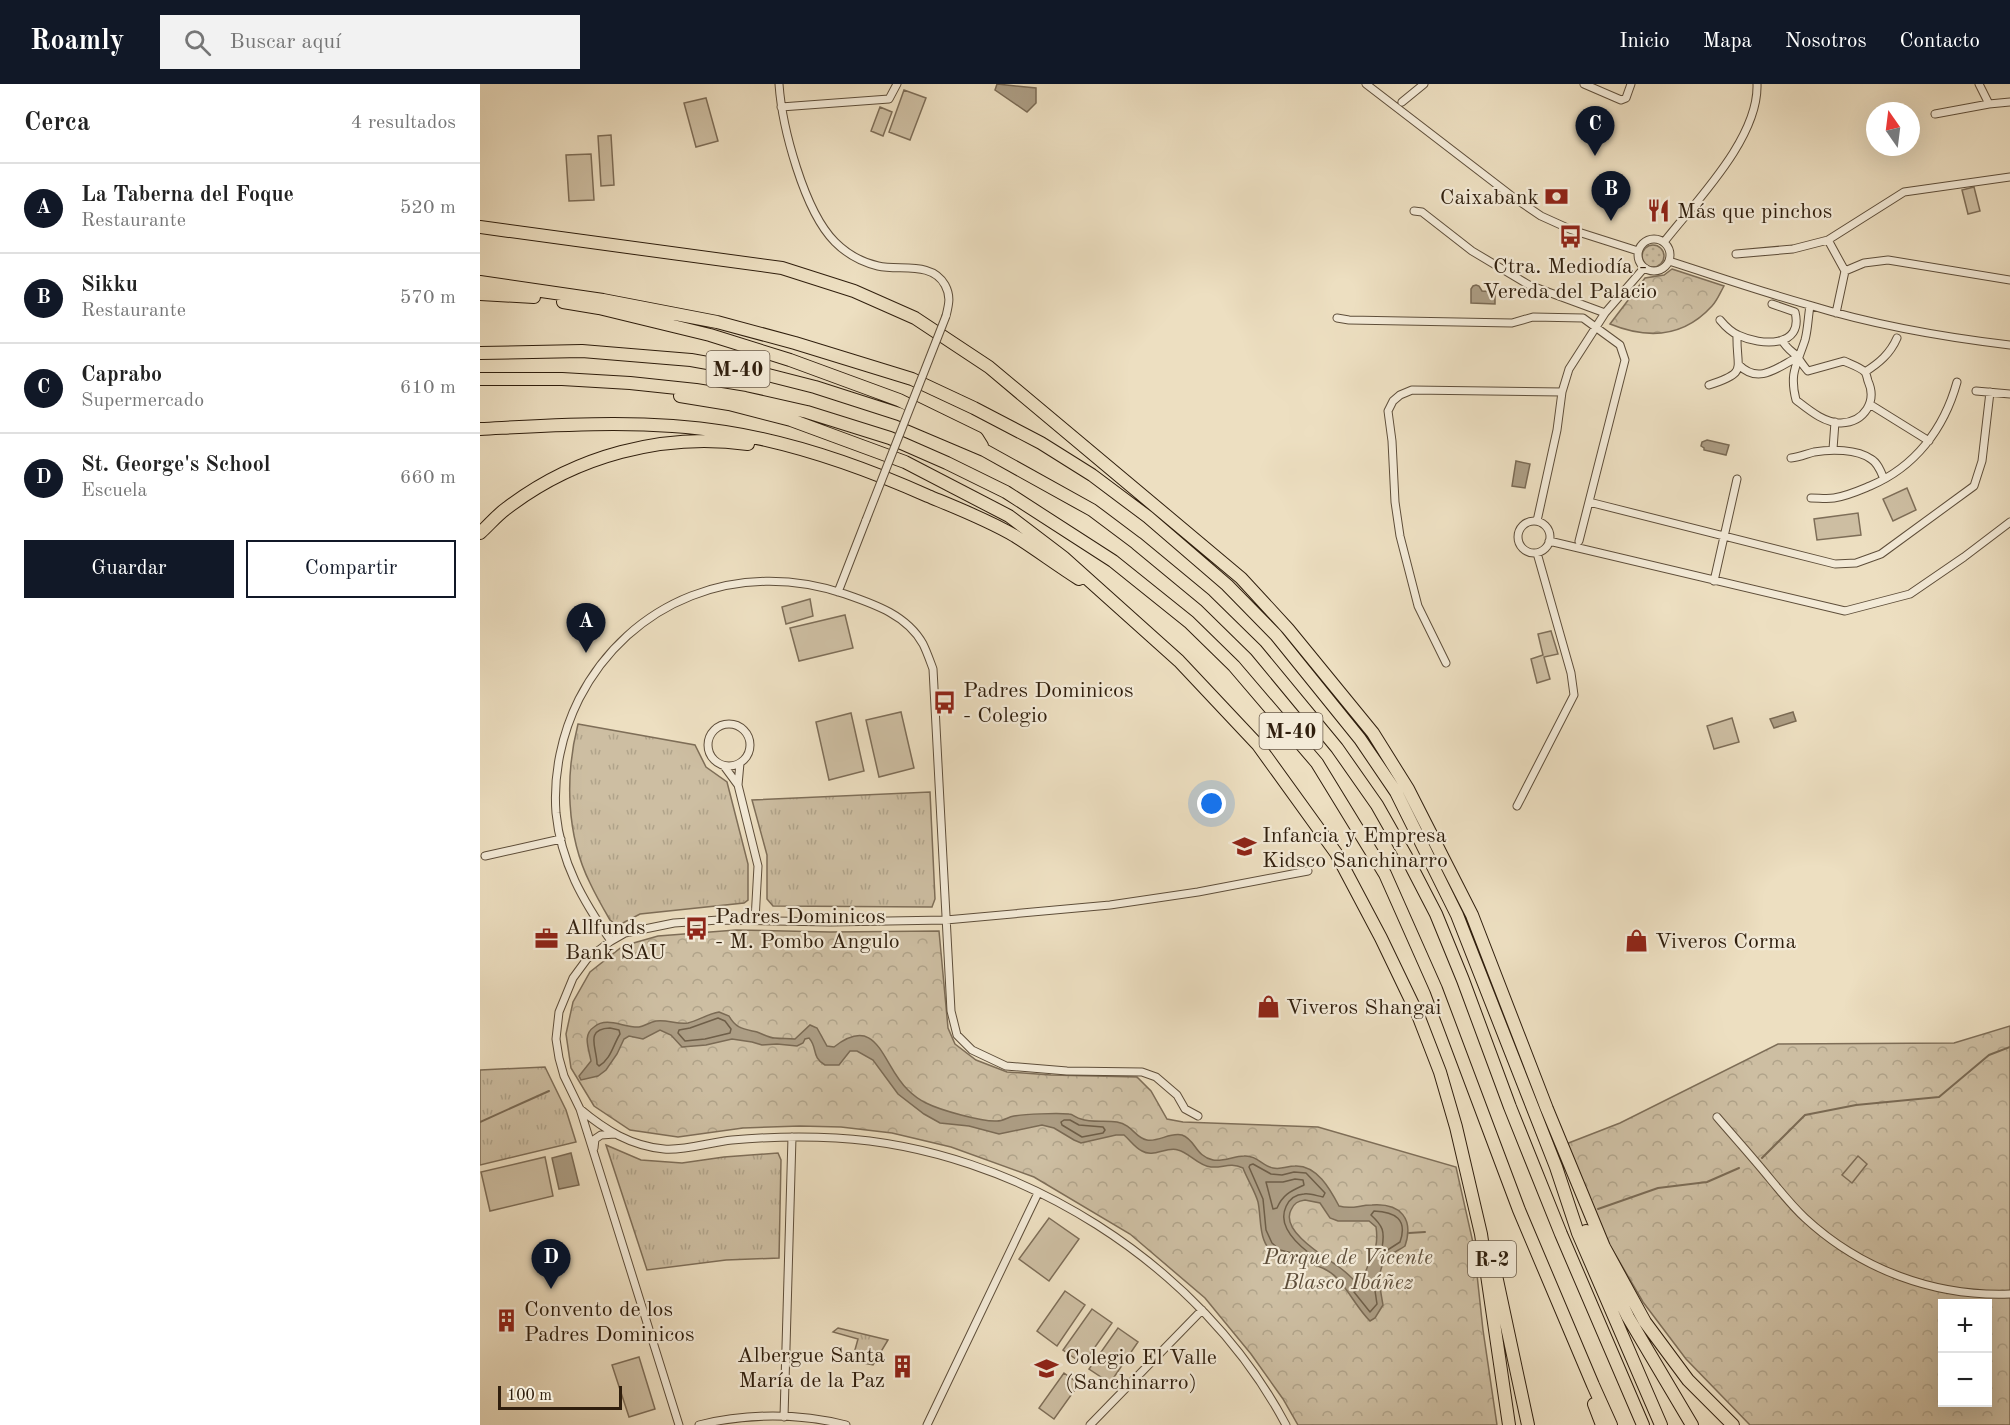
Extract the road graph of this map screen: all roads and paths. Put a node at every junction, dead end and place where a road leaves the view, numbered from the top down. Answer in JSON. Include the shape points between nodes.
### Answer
{"nodes":[{"id":1,"x":779,"y":84,"type":"edge"},
{"id":2,"x":897,"y":84,"type":"edge"},
{"id":3,"x":1366,"y":84,"type":"edge"},
{"id":4,"x":1424,"y":84,"type":"edge"},
{"id":5,"x":1584,"y":84,"type":"edge"},
{"id":6,"x":1632,"y":84,"type":"edge"},
{"id":7,"x":1757,"y":84,"type":"edge"},
{"id":8,"x":1979,"y":84,"type":"edge"},
{"id":9,"x":1402,"y":102,"type":"dead end"},
{"id":10,"x":2010,"y":102,"type":"edge"},
{"id":11,"x":1989,"y":104,"type":"junction"},
{"id":12,"x":781,"y":107,"type":"junction"},
{"id":13,"x":1935,"y":114,"type":"dead end"},
{"id":14,"x":2010,"y":177,"type":"edge"},
{"id":15,"x":1414,"y":211,"type":"dead end"},
{"id":16,"x":480,"y":227,"type":"edge"},
{"id":17,"x":1828,"y":240,"type":"junction"},
{"id":18,"x":1664,"y":242,"type":"junction"},
{"id":19,"x":1638,"y":251,"type":"junction"},
{"id":20,"x":1736,"y":254,"type":"dead end"},
{"id":21,"x":1669,"y":261,"type":"junction"},
{"id":22,"x":1644,"y":268,"type":"junction"},
{"id":23,"x":1845,"y":271,"type":"junction"},
{"id":24,"x":2010,"y":280,"type":"edge"},
{"id":25,"x":480,"y":282,"type":"edge"},
{"id":26,"x":480,"y":294,"type":"edge"},
{"id":27,"x":1772,"y":304,"type":"dead end"},
{"id":28,"x":1810,"y":306,"type":"junction"},
{"id":29,"x":1605,"y":313,"type":"junction"},
{"id":30,"x":1836,"y":313,"type":"junction"},
{"id":31,"x":1337,"y":318,"type":"dead end"},
{"id":32,"x":1720,"y":320,"type":"dead end"},
{"id":33,"x":1596,"y":327,"type":"junction"},
{"id":34,"x":1737,"y":334,"type":"junction"},
{"id":35,"x":1897,"y":338,"type":"dead end"},
{"id":36,"x":1782,"y":340,"type":"junction"},
{"id":37,"x":2010,"y":345,"type":"edge"},
{"id":38,"x":480,"y":353,"type":"edge"},
{"id":39,"x":1798,"y":357,"type":"junction"},
{"id":40,"x":1739,"y":364,"type":"junction"},
{"id":41,"x":1865,"y":372,"type":"junction"},
{"id":42,"x":480,"y":379,"type":"edge"},
{"id":43,"x":1957,"y":382,"type":"dead end"},
{"id":44,"x":630,"y":383,"type":"junction"},
{"id":45,"x":1708,"y":385,"type":"dead end"},
{"id":46,"x":1976,"y":391,"type":"dead end"},
{"id":47,"x":1990,"y":392,"type":"junction"},
{"id":48,"x":1562,"y":393,"type":"junction"},
{"id":49,"x":2010,"y":394,"type":"edge"},
{"id":50,"x":1871,"y":405,"type":"junction"},
{"id":51,"x":1835,"y":422,"type":"junction"},
{"id":52,"x":480,"y":429,"type":"edge"},
{"id":53,"x":1929,"y":441,"type":"junction"},
{"id":54,"x":1833,"y":449,"type":"junction"},
{"id":55,"x":984,"y":450,"type":"junction"},
{"id":56,"x":823,"y":456,"type":"junction"},
{"id":57,"x":1791,"y":458,"type":"dead end"},
{"id":58,"x":1737,"y":479,"type":"dead end"},
{"id":59,"x":1884,"y":479,"type":"junction"},
{"id":60,"x":1811,"y":498,"type":"dead end"},
{"id":61,"x":1589,"y":502,"type":"junction"},
{"id":62,"x":1537,"y":521,"type":"junction"},
{"id":63,"x":2010,"y":522,"type":"edge"},
{"id":64,"x":480,"y":533,"type":"edge"},
{"id":65,"x":1726,"y":536,"type":"junction"},
{"id":66,"x":1549,"y":541,"type":"junction"},
{"id":67,"x":1579,"y":542,"type":"dead end"},
{"id":68,"x":1537,"y":553,"type":"junction"},
{"id":69,"x":1714,"y":581,"type":"junction"},
{"id":70,"x":838,"y":591,"type":"junction"},
{"id":71,"x":1109,"y":600,"type":"junction"},
{"id":72,"x":1446,"y":663,"type":"dead end"},
{"id":73,"x":740,"y":763,"type":"junction"},
{"id":74,"x":724,"y":766,"type":"junction"},
{"id":75,"x":738,"y":785,"type":"junction"},
{"id":76,"x":1517,"y":806,"type":"dead end"},
{"id":77,"x":561,"y":839,"type":"junction"},
{"id":78,"x":485,"y":856,"type":"dead end"},
{"id":79,"x":1308,"y":871,"type":"dead end"},
{"id":80,"x":755,"y":920,"type":"junction"},
{"id":81,"x":946,"y":920,"type":"junction"},
{"id":82,"x":611,"y":941,"type":"junction"},
{"id":83,"x":580,"y":1109,"type":"junction"},
{"id":84,"x":1198,"y":1116,"type":"dead end"},
{"id":85,"x":1717,"y":1117,"type":"dead end"},
{"id":86,"x":1456,"y":1126,"type":"junction"},
{"id":87,"x":615,"y":1134,"type":"junction"},
{"id":88,"x":792,"y":1137,"type":"junction"},
{"id":89,"x":593,"y":1152,"type":"junction"},
{"id":90,"x":1556,"y":1167,"type":"junction"},
{"id":91,"x":1038,"y":1193,"type":"junction"},
{"id":92,"x":2010,"y":1294,"type":"edge"},
{"id":93,"x":1202,"y":1310,"type":"junction"},
{"id":94,"x":1593,"y":1385,"type":"junction"},
{"id":95,"x":1626,"y":1387,"type":"junction"},
{"id":96,"x":783,"y":1417,"type":"junction"},
{"id":97,"x":679,"y":1425,"type":"edge"},
{"id":98,"x":699,"y":1425,"type":"edge"},
{"id":99,"x":846,"y":1425,"type":"edge"},
{"id":100,"x":927,"y":1425,"type":"edge"},
{"id":101,"x":1090,"y":1425,"type":"edge"},
{"id":102,"x":1286,"y":1425,"type":"edge"},
{"id":103,"x":1509,"y":1425,"type":"edge"},
{"id":104,"x":1528,"y":1425,"type":"edge"},
{"id":105,"x":1602,"y":1425,"type":"edge"},
{"id":106,"x":1611,"y":1425,"type":"edge"},
{"id":107,"x":1643,"y":1425,"type":"edge"},
{"id":108,"x":1648,"y":1425,"type":"edge"},
{"id":109,"x":1661,"y":1425,"type":"edge"},
{"id":110,"x":1692,"y":1425,"type":"edge"},
{"id":111,"x":1733,"y":1425,"type":"edge"}],
"edges":[{"from":1,"to":12,"type":"street"},
{"from":2,"to":12,"type":"street","via":[[889,99]]},
{"from":3,"to":19,"type":"street","via":[[1541,216]]},
{"from":4,"to":9,"type":"street"},
{"from":5,"to":6,"type":"street","via":[[1621,100]]},
{"from":7,"to":18,"type":"street","via":[[1753,113],[1741,142]]},
{"from":8,"to":11,"type":"street"},
{"from":10,"to":11,"type":"street"},
{"from":11,"to":13,"type":"street"},
{"from":12,"to":70,"type":"street","bridge":true,"via":[[801,179],[832,239],[865,262],[929,270],[944,282],[950,298]]},
{"from":14,"to":17,"type":"street","via":[[1904,192]]},
{"from":15,"to":29,"type":"street","via":[[1422,212],[1472,250],[1529,285]]},
{"from":16,"to":111,"type":"highway","via":[[782,268],[854,291],[915,318],[989,367],[1241,578],[1373,733],[1408,789],[1472,915],[1604,1247],[1645,1322],[1688,1380]]},
{"from":17,"to":20,"type":"street","via":[[1793,249]]},
{"from":17,"to":23,"type":"street"},
{"from":18,"to":19,"type":"street","via":[[1646,241]]},
{"from":18,"to":21,"type":"street"},
{"from":19,"to":22,"type":"street","via":[[1639,263]]},
{"from":21,"to":22,"type":"street","via":[[1661,270]]},
{"from":21,"to":28,"type":"street"},
{"from":22,"to":29,"type":"street"},
{"from":23,"to":24,"type":"street","via":[[1864,263],[1888,260]]},
{"from":23,"to":30,"type":"street"},
{"from":25,"to":90,"type":"highway","via":[[717,322],[912,380],[1041,443],[1148,517],[1227,585],[1276,635],[1360,739],[1396,792],[1457,915]]},
{"from":26,"to":55,"type":"highway","via":[[535,297],[599,308],[730,341],[900,400],[977,438]]},
{"from":27,"to":36,"type":"street","via":[[1796,312],[1797,329]]},
{"from":28,"to":30,"type":"street"},
{"from":28,"to":39,"type":"street"},
{"from":29,"to":33,"type":"street"},
{"from":30,"to":37,"type":"street"},
{"from":31,"to":33,"type":"street","via":[[1512,323],[1533,317],[1583,318]]},
{"from":32,"to":34,"type":"street"},
{"from":33,"to":48,"type":"street","via":[[1569,369]]},
{"from":33,"to":61,"type":"street","via":[[1620,345],[1625,360]]},
{"from":34,"to":36,"type":"street","via":[[1754,341]]},
{"from":34,"to":40,"type":"street"},
{"from":35,"to":41,"type":"street","via":[[1882,361]]},
{"from":36,"to":39,"type":"street"},
{"from":38,"to":55,"type":"highway","number":"M-40","via":[[582,351],[691,360],[741,369],[899,414]]},
{"from":39,"to":40,"type":"street","via":[[1761,374],[1753,374]]},
{"from":39,"to":41,"type":"street","via":[[1808,371],[1844,361]]},
{"from":39,"to":51,"type":"street","via":[[1792,384],[1796,400]]},
{"from":40,"to":45,"type":"street","via":[[1726,379]]},
{"from":41,"to":50,"type":"street","via":[[1872,389]]},
{"from":42,"to":44,"type":"highway","number":"M-40"},
{"from":43,"to":53,"type":"street","via":[[1944,419]]},
{"from":44,"to":71,"type":"highway","via":[[644,391],[729,404],[791,420],[905,462],[1009,516],[1064,557]]},
{"from":44,"to":94,"type":"highway","number":"M-40","via":[[745,398],[807,412],[890,438],[947,463],[1006,492],[1113,561],[1189,622],[1234,666],[1317,763],[1385,874],[1436,989],[1519,1210]]},
{"from":46,"to":47,"type":"street"},
{"from":47,"to":49,"type":"street"},
{"from":47,"to":65,"type":"street","via":[[1982,461],[1974,486],[1881,554],[1856,563],[1835,564]]},
{"from":48,"to":62,"type":"street"},
{"from":48,"to":72,"type":"street","via":[[1412,390],[1393,401],[1389,411],[1400,536],[1418,606]]},
{"from":50,"to":51,"type":"street","via":[[1853,421]]},
{"from":50,"to":53,"type":"street"},
{"from":51,"to":54,"type":"street"},
{"from":52,"to":56,"type":"highway","via":[[670,426],[724,432]]},
{"from":53,"to":59,"type":"street","via":[[1916,457]]},
{"from":54,"to":57,"type":"street"},
{"from":54,"to":59,"type":"street","via":[[1870,458]]},
{"from":55,"to":95,"type":"highway","number":"M-40","via":[[1092,510],[1205,600],[1256,650],[1337,748],[1377,805],[1436,914],[1561,1234]]},
{"from":56,"to":64,"type":"highway","via":[[732,442],[675,442],[622,450],[545,483],[506,508]]},
{"from":56,"to":71,"type":"highway","via":[[871,471],[1014,536]]},
{"from":58,"to":65,"type":"street"},
{"from":59,"to":60,"type":"street","via":[[1851,494]]},
{"from":61,"to":65,"type":"street"},
{"from":61,"to":67,"type":"street"},
{"from":62,"to":66,"type":"street","via":[[1547,529]]},
{"from":62,"to":68,"type":"street","via":[[1523,525],[1518,537],[1524,550]]},
{"from":63,"to":69,"type":"street","via":[[1910,594],[1845,611]]},
{"from":65,"to":69,"type":"street"},
{"from":66,"to":68,"type":"street"},
{"from":66,"to":69,"type":"street"},
{"from":68,"to":76,"type":"street","via":[[1574,695]]},
{"from":70,"to":77,"type":"street","via":[[783,581],[728,585],[681,600],[636,628],[590,679],[572,713],[562,742],[556,787]]},
{"from":70,"to":81,"type":"street","via":[[885,609],[911,628],[923,644],[933,669]]},
{"from":71,"to":86,"type":"highway","via":[[1179,661],[1258,745],[1336,853],[1418,1015]]},
{"from":73,"to":74,"type":"street"},
{"from":73,"to":74,"type":"street","via":[[750,750],[747,733],[732,724],[723,725],[715,729],[707,744],[713,760]]},
{"from":73,"to":75,"type":"street"},
{"from":74,"to":75,"type":"street"},
{"from":75,"to":80,"type":"street","via":[[758,866]]},
{"from":77,"to":78,"type":"street"},
{"from":77,"to":82,"type":"street","via":[[581,895]]},
{"from":79,"to":81,"type":"street","via":[[1110,905]]},
{"from":80,"to":81,"type":"street"},
{"from":80,"to":82,"type":"street","via":[[674,923],[625,933]]},
{"from":81,"to":84,"type":"street","via":[[951,1011],[957,1035],[972,1050],[1006,1066],[1142,1072],[1156,1077],[1177,1095],[1185,1109]]},
{"from":82,"to":83,"type":"street","via":[[587,959],[573,978],[556,1024],[558,1058]]},
{"from":83,"to":87,"type":"street"},
{"from":83,"to":89,"type":"street"},
{"from":85,"to":92,"type":"street","via":[[1806,1218],[1859,1258],[1927,1286],[1984,1295]]},
{"from":86,"to":103,"type":"highway","via":[[1481,1234]]},
{"from":86,"to":104,"type":"highway","number":"R-2","via":[[1474,1172]]},
{"from":87,"to":88,"type":"street","via":[[632,1143],[666,1149]]},
{"from":87,"to":89,"type":"street","via":[[595,1139]]},
{"from":88,"to":91,"type":"street","via":[[884,1143],[925,1152],[972,1165]]},
{"from":88,"to":96,"type":"street"},
{"from":89,"to":97,"type":"street"},
{"from":90,"to":109,"type":"highway","via":[[1578,1233]]},
{"from":90,"to":110,"type":"highway","via":[[1628,1317]]},
{"from":91,"to":93,"type":"street","via":[[1087,1218],[1117,1239],[1152,1264]]},
{"from":91,"to":100,"type":"street"},
{"from":93,"to":101,"type":"street"},
{"from":93,"to":102,"type":"street","via":[[1260,1383]]},
{"from":94,"to":105,"type":"highway","via":[[1594,1406]]},
{"from":94,"to":106,"type":"highway","number":"M-40"},
{"from":95,"to":107,"type":"highway","number":"M-40"},
{"from":95,"to":108,"type":"highway"},
{"from":96,"to":98,"type":"street","via":[[739,1417]]},
{"from":96,"to":99,"type":"street","via":[[824,1419]]}]}
